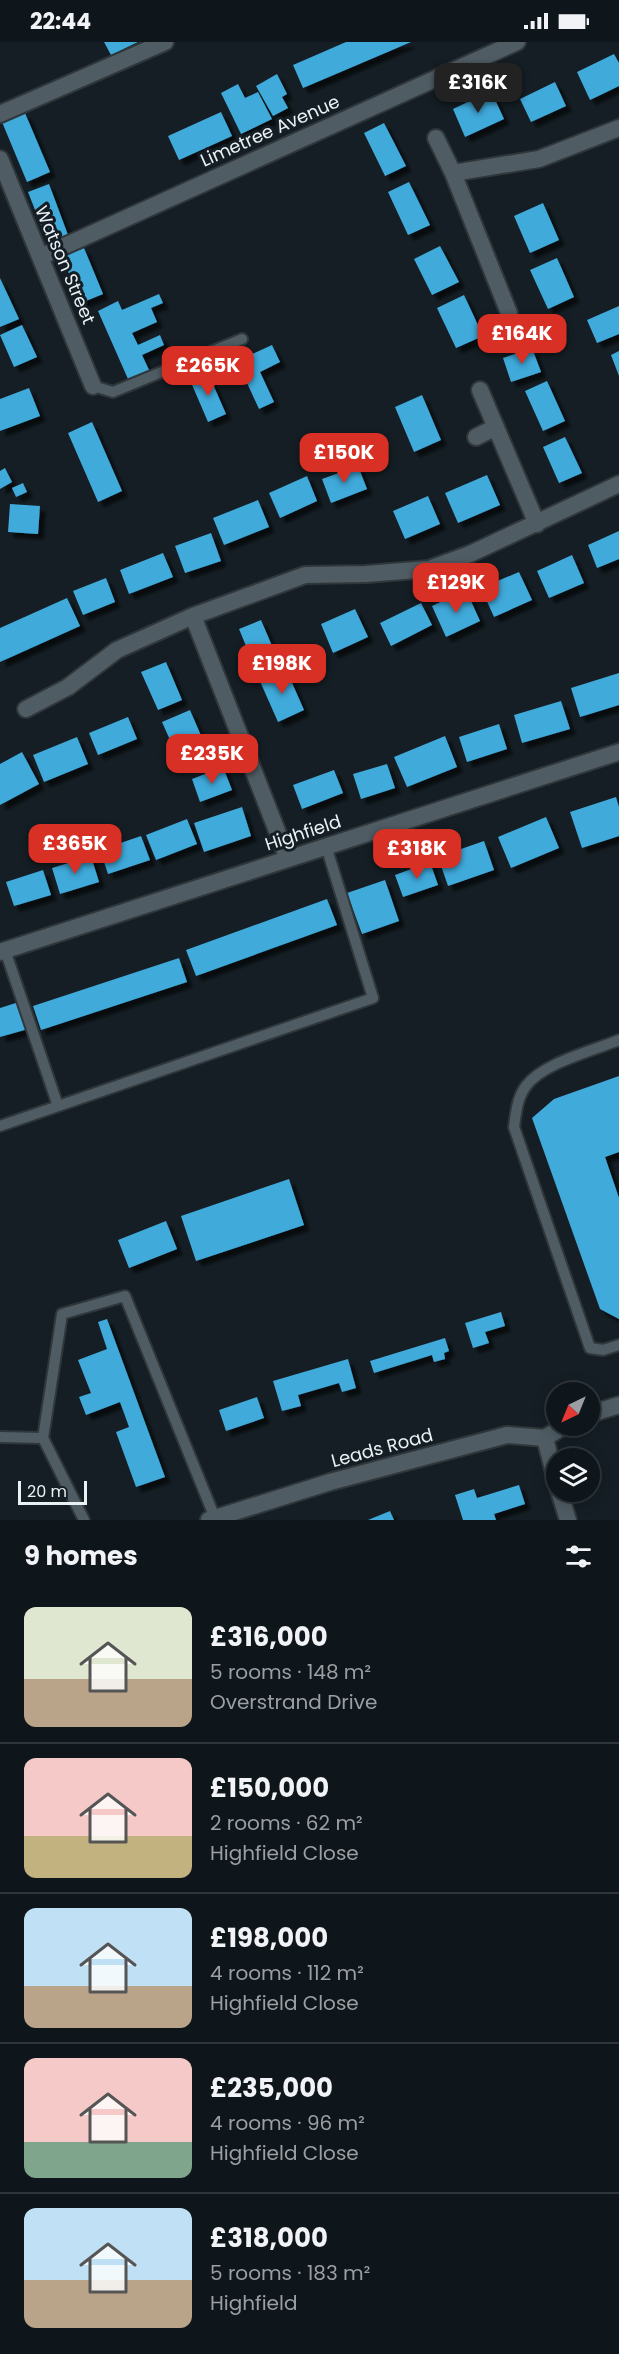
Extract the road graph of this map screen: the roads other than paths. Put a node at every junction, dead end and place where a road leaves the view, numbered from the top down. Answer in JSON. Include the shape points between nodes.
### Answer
{"nodes":[{"id":1,"x":165,"y":42,"type":"edge"},
{"id":2,"x":517,"y":42,"type":"edge"},
{"id":3,"x":0,"y":114,"type":"edge"},
{"id":4,"x":619,"y":128,"type":"edge"},
{"id":5,"x":436,"y":138,"type":"dead end"},
{"id":6,"x":0,"y":159,"type":"edge"},
{"id":7,"x":453,"y":172,"type":"junction"},
{"id":8,"x":40,"y":257,"type":"junction"},
{"id":9,"x":509,"y":313,"type":"dead end"},
{"id":10,"x":242,"y":339,"type":"dead end"},
{"id":11,"x":93,"y":386,"type":"joint"},
{"id":12,"x":480,"y":390,"type":"dead end"},
{"id":13,"x":496,"y":427,"type":"junction"},
{"id":14,"x":476,"y":437,"type":"dead end"},
{"id":15,"x":619,"y":484,"type":"edge"},
{"id":16,"x":537,"y":524,"type":"junction"},
{"id":17,"x":193,"y":616,"type":"junction"},
{"id":18,"x":26,"y":709,"type":"dead end"},
{"id":19,"x":619,"y":752,"type":"edge"},
{"id":20,"x":326,"y":846,"type":"junction"},
{"id":21,"x":288,"y":859,"type":"junction"},
{"id":22,"x":3,"y":951,"type":"edge"},
{"id":23,"x":619,"y":1040,"type":"edge"},
{"id":24,"x":58,"y":1106,"type":"junction"},
{"id":25,"x":0,"y":1126,"type":"edge"},
{"id":26,"x":619,"y":1345,"type":"edge"},
{"id":27,"x":619,"y":1405,"type":"edge"},
{"id":28,"x":600,"y":1410,"type":"edge"},
{"id":29,"x":548,"y":1436,"type":"edge"},
{"id":30,"x":0,"y":1437,"type":"edge"},
{"id":31,"x":43,"y":1438,"type":"junction"},
{"id":32,"x":545,"y":1438,"type":"junction"},
{"id":33,"x":548,"y":1448,"type":"edge"},
{"id":34,"x":562,"y":1502,"type":"edge"},
{"id":35,"x":213,"y":1519,"type":"edge"},
{"id":36,"x":84,"y":1520,"type":"edge"},
{"id":37,"x":568,"y":1520,"type":"edge"}],
"edges":[{"from":1,"to":3,"type":"street"},
{"from":2,"to":8,"type":"street","name":"Limetree Avenue"},
{"from":4,"to":7,"type":"street","via":[[539,159]]},
{"from":5,"to":7,"type":"street"},
{"from":6,"to":8,"type":"street","name":"Watson Street"},
{"from":7,"to":9,"type":"street"},
{"from":8,"to":11,"type":"street","name":"Watson Street"},
{"from":10,"to":11,"type":"lane","via":[[113,392]]},
{"from":12,"to":13,"type":"street"},
{"from":13,"to":14,"type":"street"},
{"from":13,"to":16,"type":"street"},
{"from":15,"to":16,"type":"street"},
{"from":16,"to":17,"type":"street","via":[[429,569],[305,575]]},
{"from":17,"to":18,"type":"street","via":[[117,650],[68,687]]},
{"from":17,"to":21,"type":"street"},
{"from":19,"to":20,"type":"street","name":"Highfield"},
{"from":20,"to":21,"type":"street","name":"Highfield"},
{"from":20,"to":24,"type":"lane","via":[[373,998]]},
{"from":21,"to":22,"type":"street","name":"Highfield"},
{"from":22,"to":24,"type":"lane"},
{"from":23,"to":26,"type":"lane","via":[[541,1071],[525,1087],[514,1127],[590,1348],[603,1350]]},
{"from":24,"to":25,"type":"lane"},
{"from":27,"to":28,"type":"street"},
{"from":29,"to":32,"type":"street"},
{"from":30,"to":31,"type":"lane"},
{"from":31,"to":35,"type":"lane","via":[[62,1314],[125,1296]]},
{"from":31,"to":36,"type":"lane"},
{"from":32,"to":33,"type":"street"},
{"from":32,"to":35,"type":"street","name":"Leads Road","via":[[507,1435],[330,1482]]},
{"from":34,"to":37,"type":"street"}]}
